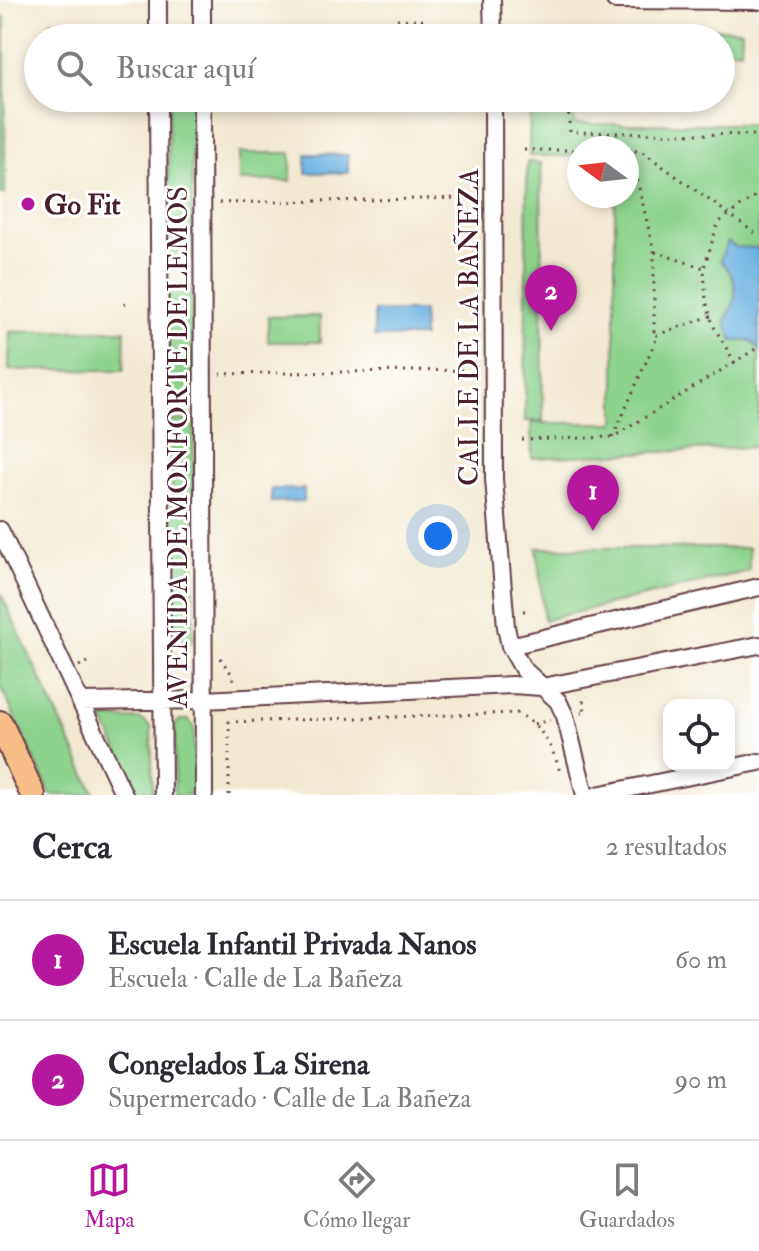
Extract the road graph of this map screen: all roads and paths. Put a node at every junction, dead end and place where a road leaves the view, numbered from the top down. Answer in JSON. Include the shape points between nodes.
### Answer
{"nodes":[{"id":1,"x":158,"y":0,"type":"edge"},
{"id":2,"x":202,"y":0,"type":"edge"},
{"id":3,"x":492,"y":0,"type":"edge"},
{"id":4,"x":615,"y":0,"type":"edge"},
{"id":5,"x":759,"y":1,"type":"edge"},
{"id":6,"x":425,"y":20,"type":"dead end"},
{"id":7,"x":158,"y":24,"type":"edge"},
{"id":8,"x":202,"y":24,"type":"edge"},
{"id":9,"x":395,"y":24,"type":"edge"},
{"id":10,"x":493,"y":24,"type":"edge"},
{"id":11,"x":158,"y":112,"type":"edge"},
{"id":12,"x":202,"y":112,"type":"edge"},
{"id":13,"x":493,"y":112,"type":"edge"},
{"id":14,"x":568,"y":112,"type":"edge"},
{"id":15,"x":759,"y":135,"type":"edge"},
{"id":16,"x":524,"y":150,"type":"dead end"},
{"id":17,"x":567,"y":150,"type":"edge"},
{"id":18,"x":639,"y":152,"type":"edge"},
{"id":19,"x":639,"y":193,"type":"edge"},
{"id":20,"x":759,"y":193,"type":"edge"},
{"id":21,"x":467,"y":198,"type":"dead end"},
{"id":22,"x":201,"y":203,"type":"junction"},
{"id":23,"x":729,"y":214,"type":"junction"},
{"id":24,"x":759,"y":236,"type":"edge"},
{"id":25,"x":654,"y":252,"type":"junction"},
{"id":26,"x":704,"y":268,"type":"junction"},
{"id":27,"x":131,"y":303,"type":"dead end"},
{"id":28,"x":124,"y":304,"type":"dead end"},
{"id":29,"x":711,"y":316,"type":"junction"},
{"id":30,"x":658,"y":335,"type":"junction"},
{"id":31,"x":758,"y":348,"type":"edge"},
{"id":32,"x":735,"y":363,"type":"junction"},
{"id":33,"x":468,"y":370,"type":"dead end"},
{"id":34,"x":204,"y":375,"type":"junction"},
{"id":35,"x":613,"y":437,"type":"junction"},
{"id":36,"x":522,"y":440,"type":"dead end"},
{"id":37,"x":0,"y":530,"type":"edge"},
{"id":38,"x":759,"y":587,"type":"edge"},
{"id":39,"x":759,"y":645,"type":"edge"},
{"id":40,"x":510,"y":646,"type":"junction"},
{"id":41,"x":542,"y":687,"type":"junction"},
{"id":42,"x":204,"y":700,"type":"junction"},
{"id":43,"x":162,"y":701,"type":"junction"},
{"id":44,"x":81,"y":702,"type":"junction"},
{"id":45,"x":0,"y":723,"type":"edge"},
{"id":46,"x":759,"y":762,"type":"edge"},
{"id":47,"x":561,"y":775,"type":"dead end"},
{"id":48,"x":33,"y":795,"type":"edge"},
{"id":49,"x":124,"y":795,"type":"edge"},
{"id":50,"x":163,"y":795,"type":"edge"},
{"id":51,"x":204,"y":795,"type":"edge"},
{"id":52,"x":229,"y":795,"type":"edge"},
{"id":53,"x":585,"y":795,"type":"edge"},
{"id":54,"x":597,"y":795,"type":"edge"}],
"edges":[{"from":1,"to":7,"type":"street"},
{"from":2,"to":8,"type":"street"},
{"from":3,"to":10,"type":"street"},
{"from":4,"to":5,"type":"street"},
{"from":6,"to":9,"type":"path","via":[[396,19]]},
{"from":11,"to":43,"type":"street","name":"AVENIDA DE MONFORTE DE LEMOS"},
{"from":12,"to":22,"type":"street","name":"AVENIDA DE MONFORTE DE LEMOS"},
{"from":13,"to":40,"type":"street","name":"CALLE DE LA BAÑEZA","via":[[494,479]]},
{"from":14,"to":15,"type":"path","via":[[570,132]]},
{"from":16,"to":17,"type":"path"},
{"from":18,"to":23,"type":"path"},
{"from":19,"to":25,"type":"path"},
{"from":20,"to":23,"type":"path"},
{"from":21,"to":22,"type":"path"},
{"from":22,"to":34,"type":"street","name":"AVENIDA DE MONFORTE DE LEMOS"},
{"from":23,"to":24,"type":"path"},
{"from":23,"to":26,"type":"path","via":[[718,223]]},
{"from":25,"to":26,"type":"path"},
{"from":25,"to":30,"type":"path","via":[[654,336]]},
{"from":26,"to":29,"type":"path"},
{"from":27,"to":28,"type":"path"},
{"from":29,"to":30,"type":"path"},
{"from":29,"to":32,"type":"path"},
{"from":30,"to":35,"type":"path"},
{"from":31,"to":32,"type":"path"},
{"from":32,"to":35,"type":"path"},
{"from":33,"to":34,"type":"path"},
{"from":34,"to":42,"type":"street","name":"AVENIDA DE MONFORTE DE LEMOS"},
{"from":35,"to":36,"type":"path"},
{"from":37,"to":44,"type":"street"},
{"from":38,"to":40,"type":"street"},
{"from":39,"to":41,"type":"street"},
{"from":40,"to":41,"type":"street","name":"CALLE DE LA BAÑEZA"},
{"from":41,"to":42,"type":"street"},
{"from":41,"to":53,"type":"street","name":"CALLE DE LA BAÑEZA","via":[[565,716]]},
{"from":42,"to":43,"type":"street"},
{"from":42,"to":51,"type":"street","name":"AVENIDA DE MONFORTE DE LEMOS"},
{"from":43,"to":44,"type":"street"},
{"from":43,"to":50,"type":"street","name":"AVENIDA DE MONFORTE DE LEMOS"},
{"from":44,"to":49,"type":"street"},
{"from":45,"to":48,"type":"highway"},
{"from":46,"to":54,"type":"street"},
{"from":47,"to":52,"type":"path","via":[[552,748],[527,717],[516,713],[229,722]]}]}
